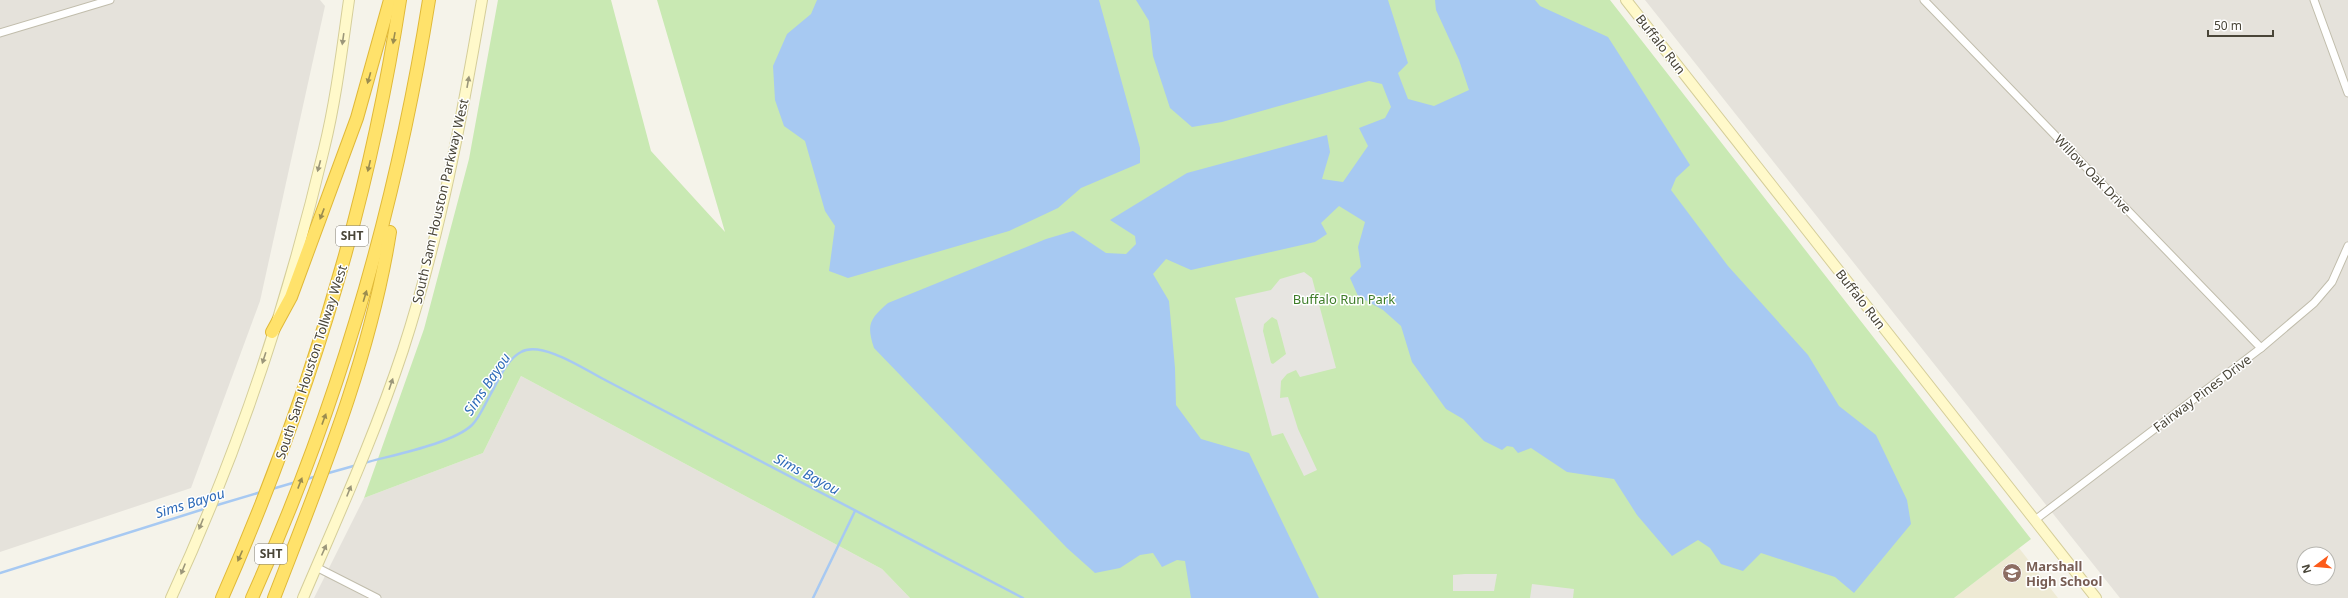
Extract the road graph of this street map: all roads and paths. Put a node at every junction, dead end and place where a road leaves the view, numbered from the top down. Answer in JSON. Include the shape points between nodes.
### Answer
{"nodes":[{"id":1,"x":110,"y":0,"type":"edge"},
{"id":2,"x":349,"y":0,"type":"edge"},
{"id":3,"x":390,"y":0,"type":"edge"},
{"id":4,"x":400,"y":0,"type":"edge"},
{"id":5,"x":429,"y":0,"type":"edge"},
{"id":6,"x":482,"y":0,"type":"edge"},
{"id":7,"x":1626,"y":0,"type":"edge"},
{"id":8,"x":1924,"y":0,"type":"edge"},
{"id":9,"x":2314,"y":0,"type":"edge"},
{"id":10,"x":0,"y":33,"type":"edge"},
{"id":11,"x":2348,"y":93,"type":"edge"},
{"id":12,"x":411,"y":102,"type":"junction"},
{"id":13,"x":2348,"y":246,"type":"edge"},
{"id":14,"x":272,"y":332,"type":"junction"},
{"id":15,"x":2261,"y":348,"type":"junction"},
{"id":16,"x":2035,"y":520,"type":"junction"},
{"id":17,"x":316,"y":567,"type":"junction"},
{"id":18,"x":170,"y":598,"type":"edge"},
{"id":19,"x":222,"y":598,"type":"edge"},
{"id":20,"x":252,"y":598,"type":"edge"},
{"id":21,"x":274,"y":598,"type":"edge"},
{"id":22,"x":303,"y":598,"type":"edge"},
{"id":23,"x":376,"y":598,"type":"edge"},
{"id":24,"x":2096,"y":598,"type":"edge"}],
"edges":[{"from":1,"to":10,"type":"street"},
{"from":2,"to":14,"type":"main road","one_way":true,"via":[[324,148]]},
{"from":3,"to":14,"type":"highway","one_way":true,"via":[[357,118],[291,297]]},
{"from":4,"to":19,"type":"highway","name":"South Sam Houston Tollway West","number":"SHT","one_way":true,"via":[[376,137],[357,215],[321,340],[277,466]]},
{"from":5,"to":12,"type":"highway","number":"SHT"},
{"from":17,"to":6,"type":"main road","name":"South Sam Houston Parkway West","one_way":true,"via":[[378,421],[403,349],[429,260],[467,88]]},
{"from":7,"to":16,"type":"main road","name":"Buffalo Run"},
{"from":8,"to":15,"type":"street","name":"Willow Oak Drive"},
{"from":9,"to":11,"type":"street"},
{"from":20,"to":12,"type":"highway","number":"SHT","one_way":true,"via":[[311,456],[365,295]]},
{"from":12,"to":21,"type":"highway","via":[[379,283],[366,337],[338,431]]},
{"from":13,"to":15,"type":"street","name":"Fairway Pines Drive","via":[[2332,282],[2314,303]]},
{"from":14,"to":18,"type":"main road","one_way":true,"via":[[227,462]]},
{"from":15,"to":16,"type":"street","name":"Fairway Pines Drive"},
{"from":16,"to":24,"type":"main road","name":"Buffalo Run"},
{"from":17,"to":22,"type":"main road","name":"South Sam Houston Parkway West"},
{"from":17,"to":23,"type":"street"}]}
